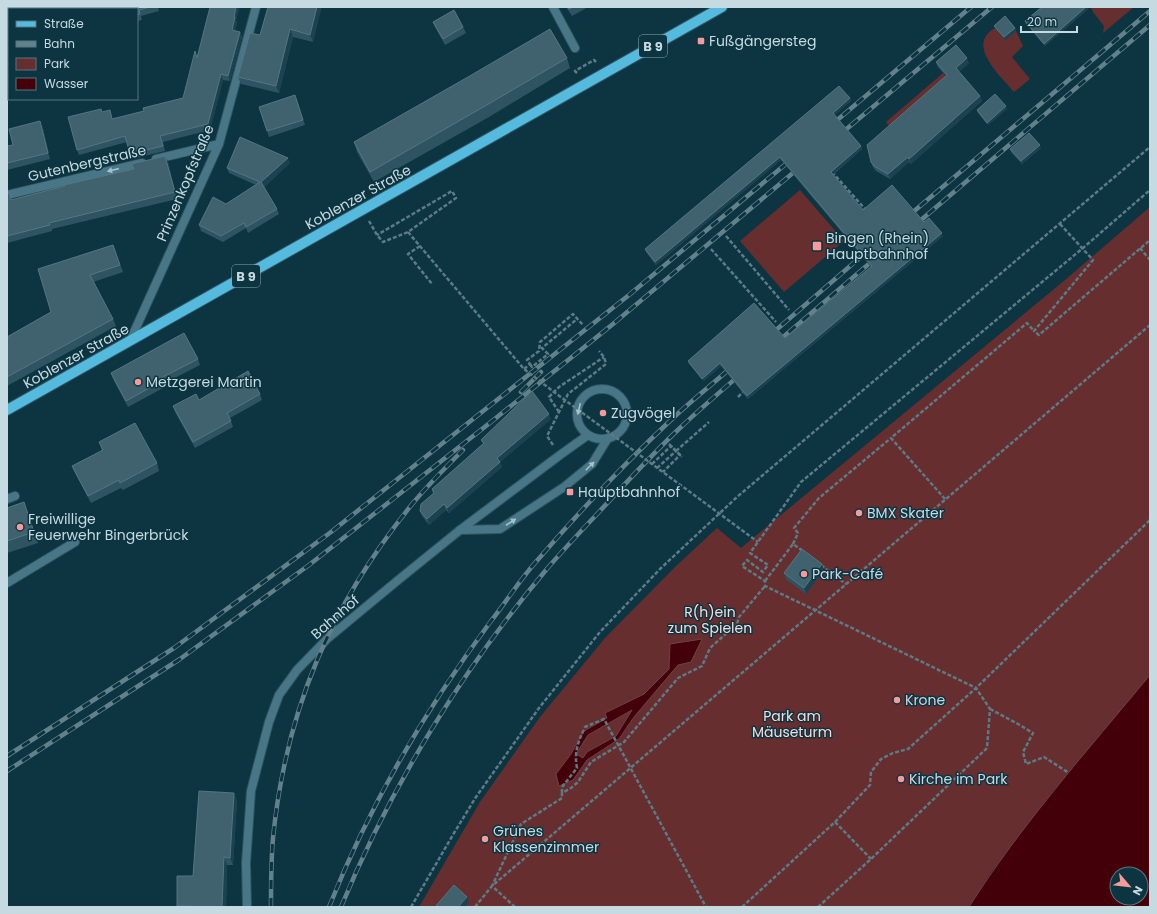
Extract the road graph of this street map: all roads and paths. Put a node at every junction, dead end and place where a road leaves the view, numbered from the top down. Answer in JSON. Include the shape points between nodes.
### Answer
{"nodes":[{"id":1,"x":256,"y":7,"type":"edge"},
{"id":2,"x":553,"y":7,"type":"edge"},
{"id":3,"x":722,"y":7,"type":"edge"},
{"id":4,"x":575,"y":48,"type":"dead end"},
{"id":5,"x":219,"y":144,"type":"junction"},
{"id":6,"x":1150,"y":147,"type":"edge"},
{"id":7,"x":830,"y":169,"type":"edge"},
{"id":8,"x":1150,"y":190,"type":"edge"},
{"id":9,"x":7,"y":195,"type":"edge"},
{"id":10,"x":869,"y":213,"type":"edge"},
{"id":11,"x":1060,"y":224,"type":"junction"},
{"id":12,"x":408,"y":232,"type":"junction"},
{"id":13,"x":726,"y":236,"type":"dead end"},
{"id":14,"x":1150,"y":240,"type":"edge"},
{"id":15,"x":420,"y":246,"type":"junction"},
{"id":16,"x":1082,"y":248,"type":"junction"},
{"id":17,"x":1140,"y":248,"type":"junction"},
{"id":18,"x":711,"y":249,"type":"dead end"},
{"id":19,"x":1150,"y":260,"type":"edge"},
{"id":20,"x":432,"y":284,"type":"dead end"},
{"id":21,"x":789,"y":310,"type":"dead end"},
{"id":22,"x":767,"y":312,"type":"junction"},
{"id":23,"x":763,"y":316,"type":"edge"},
{"id":24,"x":577,"y":319,"type":"junction"},
{"id":25,"x":776,"y":322,"type":"dead end"},
{"id":26,"x":583,"y":325,"type":"dead end"},
{"id":27,"x":1150,"y":325,"type":"edge"},
{"id":28,"x":1034,"y":331,"type":"junction"},
{"id":29,"x":130,"y":341,"type":"junction"},
{"id":30,"x":599,"y":351,"type":"dead end"},
{"id":31,"x":604,"y":357,"type":"junction"},
{"id":32,"x":530,"y":364,"type":"junction"},
{"id":33,"x":524,"y":369,"type":"junction"},
{"id":34,"x":749,"y":387,"type":"edge"},
{"id":35,"x":554,"y":392,"type":"junction"},
{"id":36,"x":738,"y":397,"type":"dead end"},
{"id":37,"x":7,"y":410,"type":"edge"},
{"id":38,"x":559,"y":412,"type":"junction"},
{"id":39,"x":709,"y":422,"type":"dead end"},
{"id":40,"x":588,"y":435,"type":"junction"},
{"id":41,"x":608,"y":438,"type":"junction"},
{"id":42,"x":890,"y":438,"type":"junction"},
{"id":43,"x":669,"y":444,"type":"dead end"},
{"id":44,"x":677,"y":450,"type":"junction"},
{"id":45,"x":560,"y":454,"type":"junction"},
{"id":46,"x":682,"y":457,"type":"dead end"},
{"id":47,"x":652,"y":464,"type":"junction"},
{"id":48,"x":657,"y":468,"type":"junction"},
{"id":49,"x":663,"y":472,"type":"junction"},
{"id":50,"x":945,"y":499,"type":"junction"},
{"id":51,"x":1150,"y":520,"type":"edge"},
{"id":52,"x":460,"y":530,"type":"junction"},
{"id":53,"x":75,"y":542,"type":"dead end"},
{"id":54,"x":758,"y":542,"type":"junction"},
{"id":55,"x":793,"y":544,"type":"junction"},
{"id":56,"x":805,"y":552,"type":"edge"},
{"id":57,"x":817,"y":562,"type":"edge"},
{"id":58,"x":765,"y":581,"type":"junction"},
{"id":59,"x":7,"y":583,"type":"edge"},
{"id":60,"x":846,"y":584,"type":"junction"},
{"id":61,"x":765,"y":586,"type":"junction"},
{"id":62,"x":816,"y":610,"type":"junction"},
{"id":63,"x":976,"y":688,"type":"junction"},
{"id":64,"x":990,"y":709,"type":"junction"},
{"id":65,"x":618,"y":744,"type":"junction"},
{"id":66,"x":631,"y":767,"type":"junction"},
{"id":67,"x":1069,"y":773,"type":"dead end"},
{"id":68,"x":562,"y":793,"type":"junction"},
{"id":69,"x":835,"y":822,"type":"junction"},
{"id":70,"x":871,"y":859,"type":"junction"},
{"id":71,"x":492,"y":886,"type":"junction"},
{"id":72,"x":247,"y":907,"type":"edge"},
{"id":73,"x":412,"y":907,"type":"edge"},
{"id":74,"x":475,"y":907,"type":"edge"},
{"id":75,"x":516,"y":907,"type":"edge"},
{"id":76,"x":706,"y":907,"type":"edge"},
{"id":77,"x":742,"y":907,"type":"edge"},
{"id":78,"x":818,"y":907,"type":"edge"}],
"edges":[{"from":1,"to":5,"type":"street","name":"Prinzenkopfstraße"},
{"from":2,"to":4,"type":"street"},
{"from":3,"to":29,"type":"main road","name":"Koblenzer Straße","number":"B 9"},
{"from":5,"to":9,"type":"street","name":"Gutenbergstraße","one_way":true},
{"from":5,"to":29,"type":"street","name":"Prinzenkopfstraße"},
{"from":6,"to":11,"type":"path"},
{"from":7,"to":10,"type":"path"},
{"from":8,"to":16,"type":"path"},
{"from":11,"to":16,"type":"path"},
{"from":11,"to":73,"type":"path","via":[[737,497],[660,569],[600,632],[539,708],[476,797]]},
{"from":12,"to":12,"type":"path","via":[[456,198],[452,191],[377,235],[383,242]]},
{"from":12,"to":15,"type":"path","bridge":true},
{"from":13,"to":21,"type":"path"},
{"from":14,"to":17,"type":"path"},
{"from":15,"to":20,"type":"path","via":[[408,254]]},
{"from":15,"to":33,"type":"path","bridge":true},
{"from":16,"to":28,"type":"path","via":[[1093,260]]},
{"from":16,"to":54,"type":"path","via":[[801,482]]},
{"from":17,"to":19,"type":"path"},
{"from":17,"to":28,"type":"path","via":[[1039,335]]},
{"from":18,"to":22,"type":"path"},
{"from":22,"to":23,"type":"path"},
{"from":22,"to":25,"type":"path"},
{"from":24,"to":26,"type":"path"},
{"from":24,"to":32,"type":"path","via":[[542,348],[548,354],[532,367]]},
{"from":24,"to":32,"type":"path","via":[[573,314],[540,342],[539,350],[527,360]]},
{"from":27,"to":50,"type":"path"},
{"from":28,"to":42,"type":"path","via":[[1027,324]]},
{"from":29,"to":37,"type":"main road","name":"Koblenzer Straße","number":"B 9"},
{"from":30,"to":31,"type":"path"},
{"from":31,"to":35,"type":"path"},
{"from":31,"to":38,"type":"path","via":[[606,364],[568,394]]},
{"from":32,"to":33,"type":"path"},
{"from":33,"to":35,"type":"path","bridge":true},
{"from":34,"to":36,"type":"path"},
{"from":35,"to":38,"type":"path","via":[[549,397]]},
{"from":35,"to":47,"type":"path","bridge":true},
{"from":38,"to":45,"type":"path","via":[[547,436]]},
{"from":39,"to":44,"type":"path"},
{"from":40,"to":41,"type":"street","via":[[598,439]]},
{"from":41,"to":40,"type":"street","one_way":true,"via":[[622,429],[627,413],[621,398],[606,390],[590,393],[583,398],[579,406],[579,422]]},
{"from":40,"to":45,"type":"street","name":"Bahnhof"},
{"from":52,"to":41,"type":"street","one_way":true,"via":[[500,529],[564,487],[592,464]]},
{"from":42,"to":50,"type":"path"},
{"from":42,"to":55,"type":"path","via":[[819,498],[794,528],[798,533]]},
{"from":43,"to":44,"type":"path"},
{"from":44,"to":46,"type":"path"},
{"from":44,"to":47,"type":"path","bridge":true,"via":[[671,446]]},
{"from":44,"to":48,"type":"path"},
{"from":44,"to":49,"type":"path","bridge":true,"via":[[680,455]]},
{"from":45,"to":52,"type":"street","name":"Bahnhof"},
{"from":47,"to":48,"type":"path","bridge":true},
{"from":48,"to":49,"type":"path","bridge":true},
{"from":49,"to":54,"type":"path","bridge":true},
{"from":50,"to":60,"type":"path"},
{"from":51,"to":63,"type":"path"},
{"from":52,"to":72,"type":"street","name":"Bahnhof","via":[[327,639],[297,670],[279,695],[251,790],[246,863]]},
{"from":53,"to":59,"type":"street"},
{"from":54,"to":58,"type":"path","via":[[750,553],[768,565],[763,572],[746,560],[742,566]]},
{"from":55,"to":56,"type":"path"},
{"from":55,"to":58,"type":"path"},
{"from":57,"to":60,"type":"path"},
{"from":58,"to":61,"type":"path"},
{"from":60,"to":62,"type":"path"},
{"from":61,"to":62,"type":"path"},
{"from":61,"to":65,"type":"path","via":[[739,617],[737,624],[710,648],[702,666],[678,678],[624,742]]},
{"from":62,"to":63,"type":"path"},
{"from":62,"to":66,"type":"path"},
{"from":63,"to":64,"type":"path"},
{"from":63,"to":69,"type":"path","via":[[908,749],[880,759],[871,772],[870,785]]},
{"from":64,"to":67,"type":"path","via":[[1033,733],[1023,752],[1026,764],[1044,757]]},
{"from":64,"to":70,"type":"path","via":[[987,748]]},
{"from":65,"to":66,"type":"path"},
{"from":65,"to":68,"type":"path","via":[[591,762],[578,782]]},
{"from":65,"to":68,"type":"path","via":[[604,719],[585,727],[575,756],[577,768],[562,787]]},
{"from":66,"to":71,"type":"path"},
{"from":66,"to":76,"type":"path"},
{"from":68,"to":71,"type":"path","via":[[562,798],[521,824]]},
{"from":69,"to":70,"type":"path"},
{"from":69,"to":77,"type":"path"},
{"from":70,"to":78,"type":"path"},
{"from":71,"to":74,"type":"path"},
{"from":71,"to":75,"type":"path"}]}
